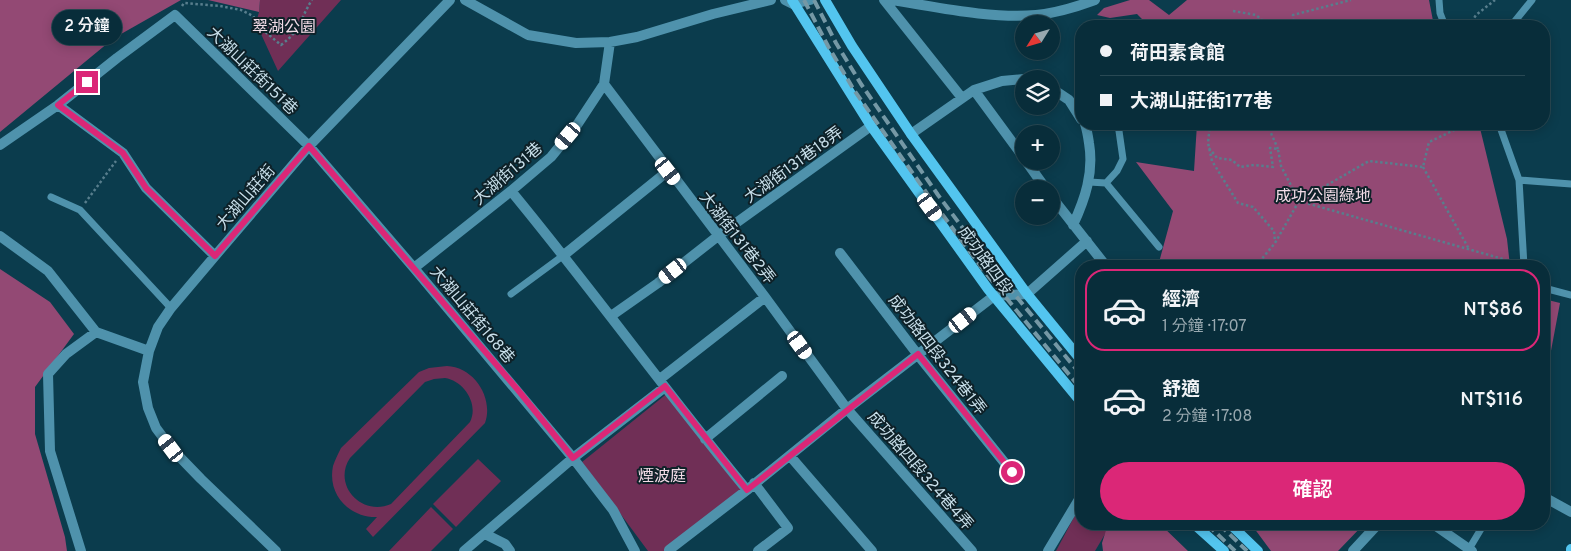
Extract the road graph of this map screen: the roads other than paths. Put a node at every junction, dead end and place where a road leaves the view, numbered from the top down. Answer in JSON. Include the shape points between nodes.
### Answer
{"nodes":[{"id":1,"x":450,"y":0,"type":"edge"},
{"id":2,"x":465,"y":0,"type":"edge"},
{"id":3,"x":771,"y":0,"type":"edge"},
{"id":4,"x":810,"y":0,"type":"edge"},
{"id":5,"x":825,"y":0,"type":"edge"},
{"id":6,"x":884,"y":0,"type":"edge"},
{"id":7,"x":892,"y":0,"type":"edge"},
{"id":8,"x":1096,"y":0,"type":"edge"},
{"id":9,"x":1439,"y":0,"type":"edge"},
{"id":10,"x":1532,"y":0,"type":"edge"},
{"id":11,"x":790,"y":1,"type":"edge"},
{"id":12,"x":915,"y":2,"type":"edge"},
{"id":13,"x":1443,"y":20,"type":"edge"},
{"id":14,"x":1516,"y":20,"type":"edge"},
{"id":15,"x":610,"y":42,"type":"junction"},
{"id":16,"x":1015,"y":80,"type":"edge"},
{"id":17,"x":604,"y":84,"type":"junction"},
{"id":18,"x":974,"y":90,"type":"junction"},
{"id":19,"x":1060,"y":94,"type":"edge"},
{"id":20,"x":962,"y":98,"type":"junction"},
{"id":21,"x":58,"y":105,"type":"junction"},
{"id":22,"x":1075,"y":110,"type":"edge"},
{"id":23,"x":871,"y":126,"type":"junction"},
{"id":24,"x":1085,"y":130,"type":"edge"},
{"id":25,"x":1119,"y":130,"type":"edge"},
{"id":26,"x":1501,"y":130,"type":"edge"},
{"id":27,"x":912,"y":134,"type":"junction"},
{"id":28,"x":0,"y":145,"type":"edge"},
{"id":29,"x":309,"y":146,"type":"junction"},
{"id":30,"x":1015,"y":146,"type":"edge"},
{"id":31,"x":668,"y":171,"type":"junction"},
{"id":32,"x":1519,"y":180,"type":"junction"},
{"id":33,"x":1089,"y":182,"type":"junction"},
{"id":34,"x":1106,"y":183,"type":"junction"},
{"id":35,"x":1571,"y":184,"type":"edge"},
{"id":36,"x":511,"y":191,"type":"junction"},
{"id":37,"x":52,"y":197,"type":"dead end"},
{"id":38,"x":1060,"y":208,"type":"edge"},
{"id":39,"x":1072,"y":225,"type":"junction"},
{"id":40,"x":0,"y":236,"type":"edge"},
{"id":41,"x":718,"y":236,"type":"junction"},
{"id":42,"x":1086,"y":241,"type":"junction"},
{"id":43,"x":1159,"y":247,"type":"dead end"},
{"id":44,"x":840,"y":253,"type":"dead end"},
{"id":45,"x":564,"y":255,"type":"junction"},
{"id":46,"x":215,"y":256,"type":"junction"},
{"id":47,"x":1101,"y":260,"type":"edge"},
{"id":48,"x":1524,"y":260,"type":"edge"},
{"id":49,"x":414,"y":268,"type":"junction"},
{"id":50,"x":1550,"y":290,"type":"edge"},
{"id":51,"x":511,"y":294,"type":"dead end"},
{"id":52,"x":1027,"y":294,"type":"junction"},
{"id":53,"x":1571,"y":295,"type":"edge"},
{"id":54,"x":994,"y":296,"type":"junction"},
{"id":55,"x":765,"y":297,"type":"junction"},
{"id":56,"x":171,"y":308,"type":"junction"},
{"id":57,"x":611,"y":316,"type":"junction"},
{"id":58,"x":96,"y":332,"type":"junction"},
{"id":59,"x":149,"y":351,"type":"junction"},
{"id":60,"x":1075,"y":353,"type":"edge"},
{"id":61,"x":918,"y":354,"type":"junction"},
{"id":62,"x":782,"y":376,"type":"dead end"},
{"id":63,"x":662,"y":382,"type":"junction"},
{"id":64,"x":1075,"y":395,"type":"edge"},
{"id":65,"x":847,"y":409,"type":"junction"},
{"id":66,"x":705,"y":439,"type":"junction"},
{"id":67,"x":790,"y":456,"type":"junction"},
{"id":68,"x":573,"y":458,"type":"junction"},
{"id":69,"x":1012,"y":472,"type":"dead end"},
{"id":70,"x":750,"y":487,"type":"junction"},
{"id":71,"x":1550,"y":501,"type":"edge"},
{"id":72,"x":1075,"y":506,"type":"edge"},
{"id":73,"x":1571,"y":512,"type":"edge"},
{"id":74,"x":1201,"y":530,"type":"edge"},
{"id":75,"x":1236,"y":530,"type":"edge"},
{"id":76,"x":1372,"y":530,"type":"edge"},
{"id":77,"x":1442,"y":530,"type":"edge"},
{"id":78,"x":1481,"y":530,"type":"edge"},
{"id":79,"x":485,"y":534,"type":"junction"},
{"id":80,"x":475,"y":548,"type":"edge"},
{"id":81,"x":669,"y":550,"type":"edge"},
{"id":82,"x":761,"y":550,"type":"edge"},
{"id":83,"x":1470,"y":550,"type":"edge"},
{"id":84,"x":81,"y":551,"type":"edge"},
{"id":85,"x":276,"y":551,"type":"edge"},
{"id":86,"x":464,"y":551,"type":"edge"},
{"id":87,"x":510,"y":551,"type":"edge"},
{"id":88,"x":635,"y":551,"type":"edge"},
{"id":89,"x":872,"y":551,"type":"edge"},
{"id":90,"x":972,"y":551,"type":"edge"},
{"id":91,"x":1048,"y":551,"type":"edge"},
{"id":92,"x":1224,"y":551,"type":"edge"},
{"id":93,"x":1258,"y":551,"type":"edge"},
{"id":94,"x":1353,"y":551,"type":"edge"}],
"edges":[{"from":1,"to":29,"type":"street","name":"大湖山莊街"},
{"from":2,"to":15,"type":"street","via":[[528,35],[576,43]]},
{"from":3,"to":15,"type":"street"},
{"from":4,"to":11,"type":"street"},
{"from":5,"to":27,"type":"main road","name":"成功路四段"},
{"from":6,"to":20,"type":"street"},
{"from":7,"to":12,"type":"street"},
{"from":8,"to":12,"type":"street","via":[[1068,10],[1036,15],[998,15]]},
{"from":9,"to":13,"type":"lane"},
{"from":10,"to":14,"type":"lane"},
{"from":11,"to":23,"type":"main road","name":"成功路四段"},
{"from":15,"to":17,"type":"street","name":"大湖街131巷"},
{"from":16,"to":18,"type":"street"},
{"from":17,"to":31,"type":"street","name":"大湖街131巷2弄"},
{"from":17,"to":36,"type":"street","name":"大湖街131巷","via":[[551,157]]},
{"from":18,"to":20,"type":"street"},
{"from":18,"to":30,"type":"street"},
{"from":19,"to":22,"type":"street"},
{"from":20,"to":27,"type":"street"},
{"from":21,"to":28,"type":"street"},
{"from":21,"to":29,"type":"street","name":"大湖山莊街151巷","via":[[175,15]]},
{"from":21,"to":46,"type":"street","via":[[123,153],[146,188]]},
{"from":23,"to":41,"type":"street","name":"大湖街131巷18弄"},
{"from":23,"to":54,"type":"main road","name":"成功路四段"},
{"from":24,"to":33,"type":"street","via":[[1091,156]]},
{"from":25,"to":34,"type":"lane","via":[[1123,159]]},
{"from":26,"to":32,"type":"lane"},
{"from":27,"to":52,"type":"main road","name":"成功路四段"},
{"from":29,"to":46,"type":"street","name":"大湖山莊街"},
{"from":29,"to":49,"type":"street","name":"大湖山莊街168巷"},
{"from":31,"to":41,"type":"street","name":"大湖街131巷2弄"},
{"from":31,"to":45,"type":"street"},
{"from":32,"to":35,"type":"lane"},
{"from":32,"to":48,"type":"lane"},
{"from":33,"to":34,"type":"lane"},
{"from":33,"to":39,"type":"street","via":[[1085,199]]},
{"from":34,"to":43,"type":"lane"},
{"from":36,"to":45,"type":"street"},
{"from":36,"to":49,"type":"street","name":"大湖街131巷"},
{"from":37,"to":56,"type":"lane","via":[[80,210]]},
{"from":38,"to":39,"type":"street"},
{"from":39,"to":42,"type":"street"},
{"from":40,"to":58,"type":"street","via":[[48,271]]},
{"from":41,"to":55,"type":"street","name":"大湖街131巷2弄"},
{"from":41,"to":57,"type":"street","name":"大湖街131巷18弄"},
{"from":42,"to":47,"type":"street"},
{"from":42,"to":52,"type":"street"},
{"from":44,"to":61,"type":"street","name":"成功路四段324巷1弄"},
{"from":45,"to":51,"type":"lane"},
{"from":45,"to":57,"type":"street"},
{"from":46,"to":56,"type":"street","name":"大湖山莊街"},
{"from":49,"to":68,"type":"street","name":"大湖山莊街168巷"},
{"from":50,"to":53,"type":"lane"},
{"from":52,"to":54,"type":"street"},
{"from":52,"to":60,"type":"main road","name":"成功路四段"},
{"from":54,"to":61,"type":"street"},
{"from":54,"to":64,"type":"main road","name":"成功路四段"},
{"from":55,"to":63,"type":"street"},
{"from":55,"to":65,"type":"street","name":"大湖街131巷2弄"},
{"from":56,"to":59,"type":"street","name":"大湖山莊街","via":[[158,327]]},
{"from":57,"to":63,"type":"street"},
{"from":58,"to":59,"type":"street"},
{"from":58,"to":84,"type":"street","via":[[66,354],[48,374],[50,451]]},
{"from":59,"to":85,"type":"street","name":"大湖山莊街","via":[[143,382],[156,428],[201,479]]},
{"from":61,"to":65,"type":"street"},
{"from":61,"to":69,"type":"street","name":"成功路四段324巷1弄"},
{"from":62,"to":66,"type":"street"},
{"from":63,"to":66,"type":"street"},
{"from":63,"to":68,"type":"street"},
{"from":65,"to":67,"type":"street"},
{"from":65,"to":90,"type":"street","name":"成功路四段324巷4弄"},
{"from":66,"to":70,"type":"street"},
{"from":67,"to":70,"type":"street"},
{"from":67,"to":89,"type":"street"},
{"from":68,"to":79,"type":"street"},
{"from":68,"to":88,"type":"street","name":"大湖山莊街168巷","via":[[613,510]]},
{"from":70,"to":81,"type":"street"},
{"from":70,"to":82,"type":"street","via":[[788,528]]},
{"from":71,"to":73,"type":"street"},
{"from":72,"to":91,"type":"street"},
{"from":74,"to":92,"type":"main road"},
{"from":75,"to":93,"type":"main road"},
{"from":76,"to":94,"type":"street"},
{"from":77,"to":83,"type":"street"},
{"from":78,"to":83,"type":"lane"},
{"from":79,"to":80,"type":"street"},
{"from":79,"to":87,"type":"street","via":[[505,544]]},
{"from":80,"to":86,"type":"street"}]}
